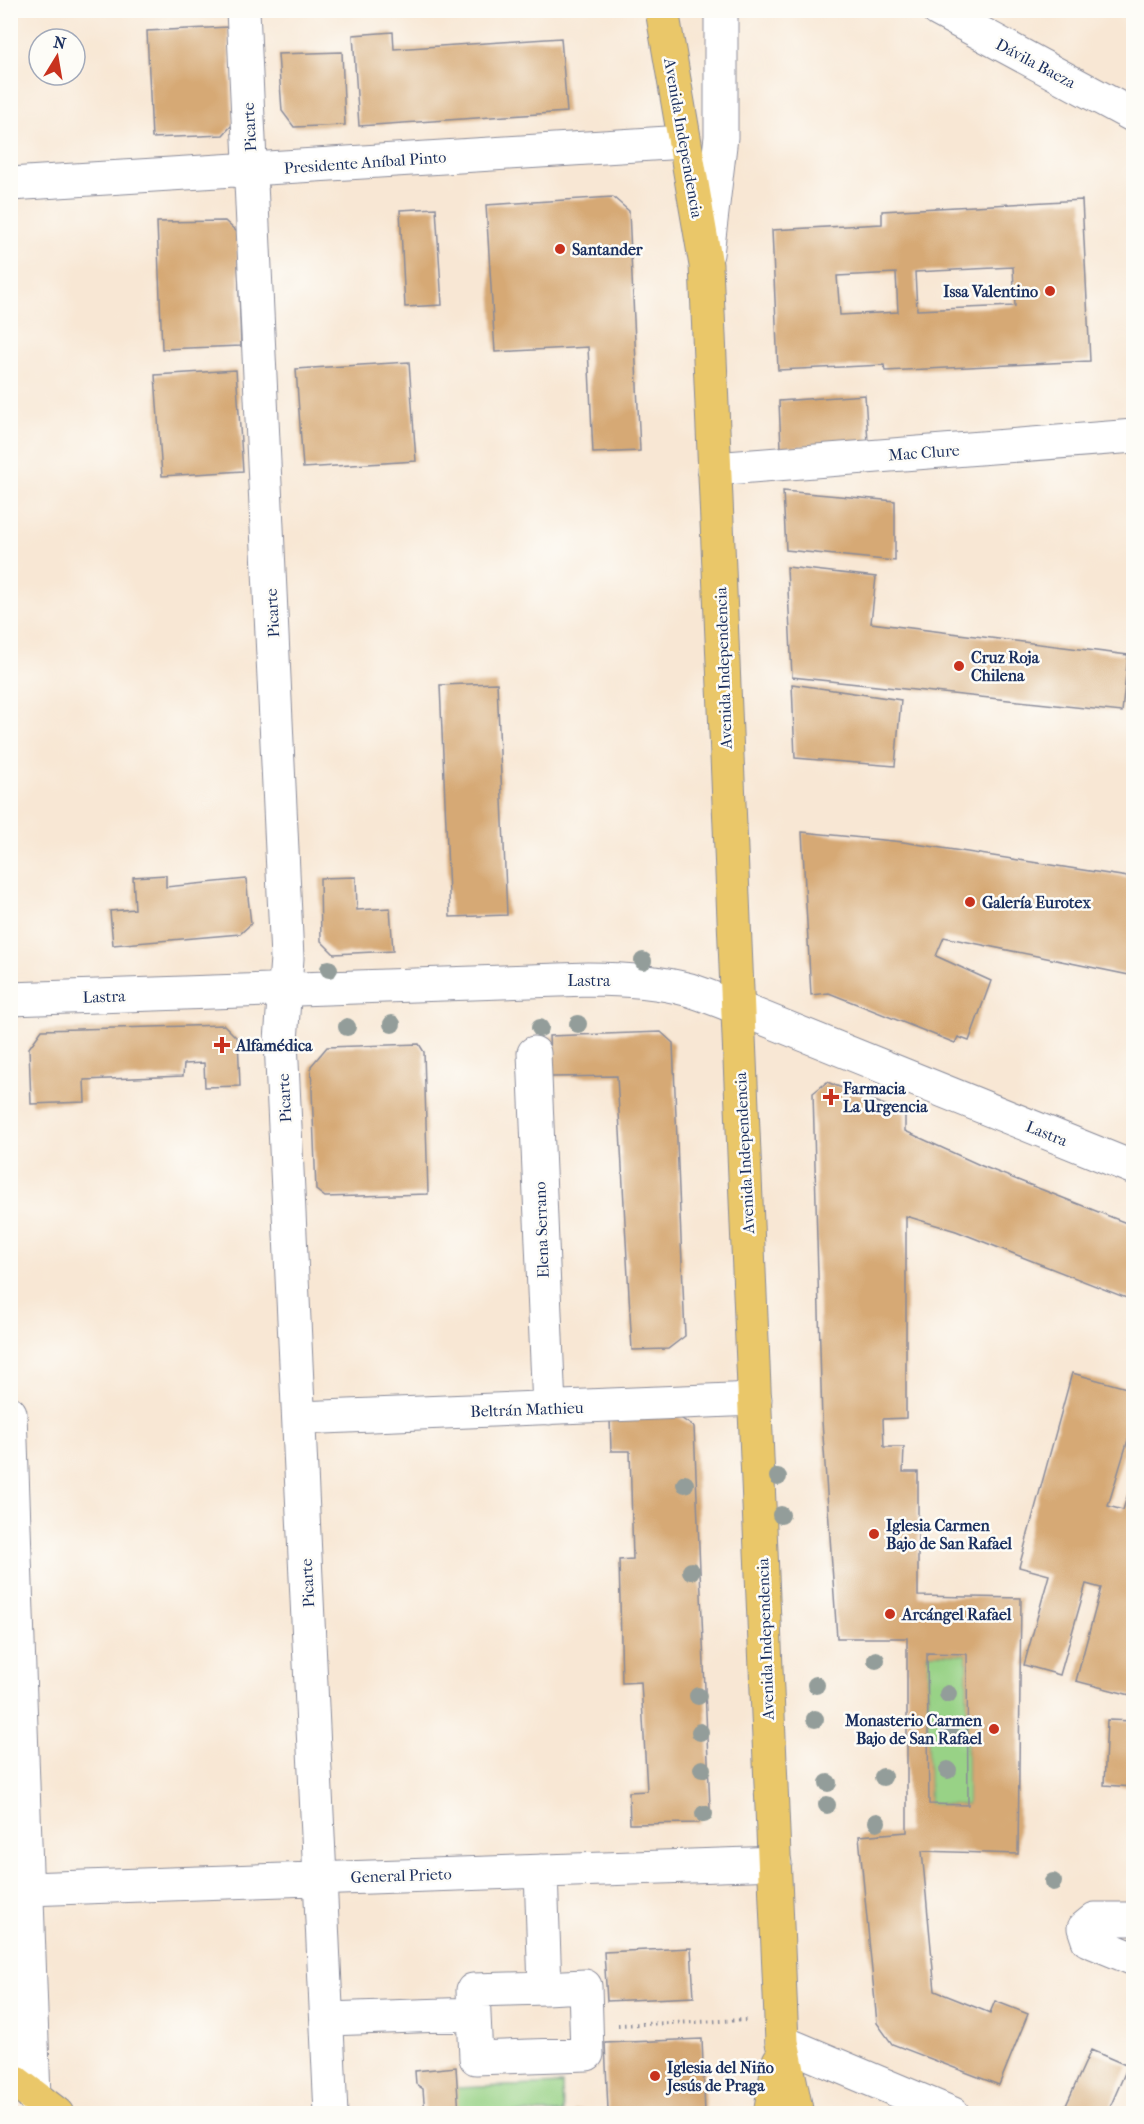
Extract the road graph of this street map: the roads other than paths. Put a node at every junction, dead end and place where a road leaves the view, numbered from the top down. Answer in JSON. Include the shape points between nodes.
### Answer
{"nodes":[{"id":1,"x":243,"y":10,"type":"edge"},
{"id":2,"x":662,"y":10,"type":"edge"},
{"id":3,"x":721,"y":10,"type":"edge"},
{"id":4,"x":938,"y":10,"type":"edge"},
{"id":5,"x":1134,"y":116,"type":"edge"},
{"id":6,"x":684,"y":142,"type":"junction"},
{"id":7,"x":251,"y":169,"type":"junction"},
{"id":8,"x":10,"y":184,"type":"edge"},
{"id":9,"x":706,"y":265,"type":"junction"},
{"id":10,"x":1134,"y":436,"type":"edge"},
{"id":11,"x":714,"y":469,"type":"junction"},
{"id":12,"x":286,"y":990,"type":"junction"},
{"id":13,"x":10,"y":999,"type":"edge"},
{"id":14,"x":738,"y":1008,"type":"junction"},
{"id":15,"x":534,"y":1053,"type":"dead end"},
{"id":16,"x":1134,"y":1168,"type":"edge"},
{"id":17,"x":755,"y":1399,"type":"junction"},
{"id":18,"x":549,"y":1408,"type":"junction"},
{"id":19,"x":10,"y":1413,"type":"edge"},
{"id":20,"x":300,"y":1418,"type":"junction"},
{"id":21,"x":775,"y":1863,"type":"junction"},
{"id":22,"x":541,"y":1871,"type":"junction"},
{"id":23,"x":321,"y":1877,"type":"junction"},
{"id":24,"x":27,"y":1889,"type":"junction"},
{"id":25,"x":1134,"y":1919,"type":"edge"},
{"id":26,"x":1134,"y":1959,"type":"edge"},
{"id":27,"x":545,"y":1988,"type":"junction"},
{"id":28,"x":474,"y":2014,"type":"junction"},
{"id":29,"x":327,"y":2019,"type":"junction"},
{"id":30,"x":782,"y":2030,"type":"junction"},
{"id":31,"x":34,"y":2096,"type":"edge"},
{"id":32,"x":331,"y":2114,"type":"edge"},
{"id":33,"x":770,"y":2114,"type":"edge"},
{"id":34,"x":797,"y":2114,"type":"edge"},
{"id":35,"x":953,"y":2114,"type":"edge"}],
"edges":[{"from":1,"to":7,"type":"street","name":"Picarte"},
{"from":2,"to":6,"type":"main road","name":"Avenida Independencia"},
{"from":3,"to":9,"type":"street","name":"Avenida Independencia","via":[[721,137]]},
{"from":4,"to":5,"type":"street","name":"Dávila Baeza"},
{"from":6,"to":7,"type":"street","name":"Presidente Aníbal Pinto"},
{"from":6,"to":9,"type":"main road","name":"Avenida Independencia"},
{"from":7,"to":8,"type":"street","name":"Presidente Aníbal Pinto"},
{"from":7,"to":12,"type":"street","name":"Picarte"},
{"from":9,"to":11,"type":"main road","name":"Avenida Independencia"},
{"from":10,"to":11,"type":"street","name":"Mac Clure"},
{"from":11,"to":14,"type":"main road","name":"Avenida Independencia"},
{"from":12,"to":13,"type":"street","name":"Lastra"},
{"from":12,"to":14,"type":"street","name":"Lastra","via":[[612,979],[690,990]]},
{"from":12,"to":20,"type":"street","name":"Picarte","via":[[282,1041]]},
{"from":14,"to":16,"type":"street","name":"Lastra"},
{"from":14,"to":17,"type":"main road","name":"Avenida Independencia"},
{"from":15,"to":18,"type":"street","name":"Elena Serrano"},
{"from":17,"to":18,"type":"street","name":"Beltrán Mathieu"},
{"from":17,"to":21,"type":"main road","name":"Avenida Independencia"},
{"from":18,"to":20,"type":"street","name":"Beltrán Mathieu"},
{"from":19,"to":24,"type":"street"},
{"from":20,"to":23,"type":"street","name":"Picarte"},
{"from":21,"to":22,"type":"street","name":"General Prieto"},
{"from":21,"to":30,"type":"main road","name":"Avenida Independencia"},
{"from":22,"to":23,"type":"street","name":"General Prieto"},
{"from":22,"to":27,"type":"street"},
{"from":23,"to":24,"type":"street","name":"General Prieto"},
{"from":23,"to":29,"type":"street","name":"Picarte"},
{"from":24,"to":31,"type":"street"},
{"from":25,"to":26,"type":"street","via":[[1095,1919],[1084,1928],[1088,1940]]},
{"from":27,"to":28,"type":"street","via":[[473,1990]]},
{"from":27,"to":28,"type":"street","via":[[585,1986],[587,2054],[476,2058]]},
{"from":28,"to":29,"type":"street"},
{"from":29,"to":32,"type":"street","name":"Picarte"},
{"from":30,"to":33,"type":"main road","name":"Avenida Independencia"},
{"from":30,"to":34,"type":"main road","name":"Avenida Independencia"},
{"from":30,"to":35,"type":"street"}]}
